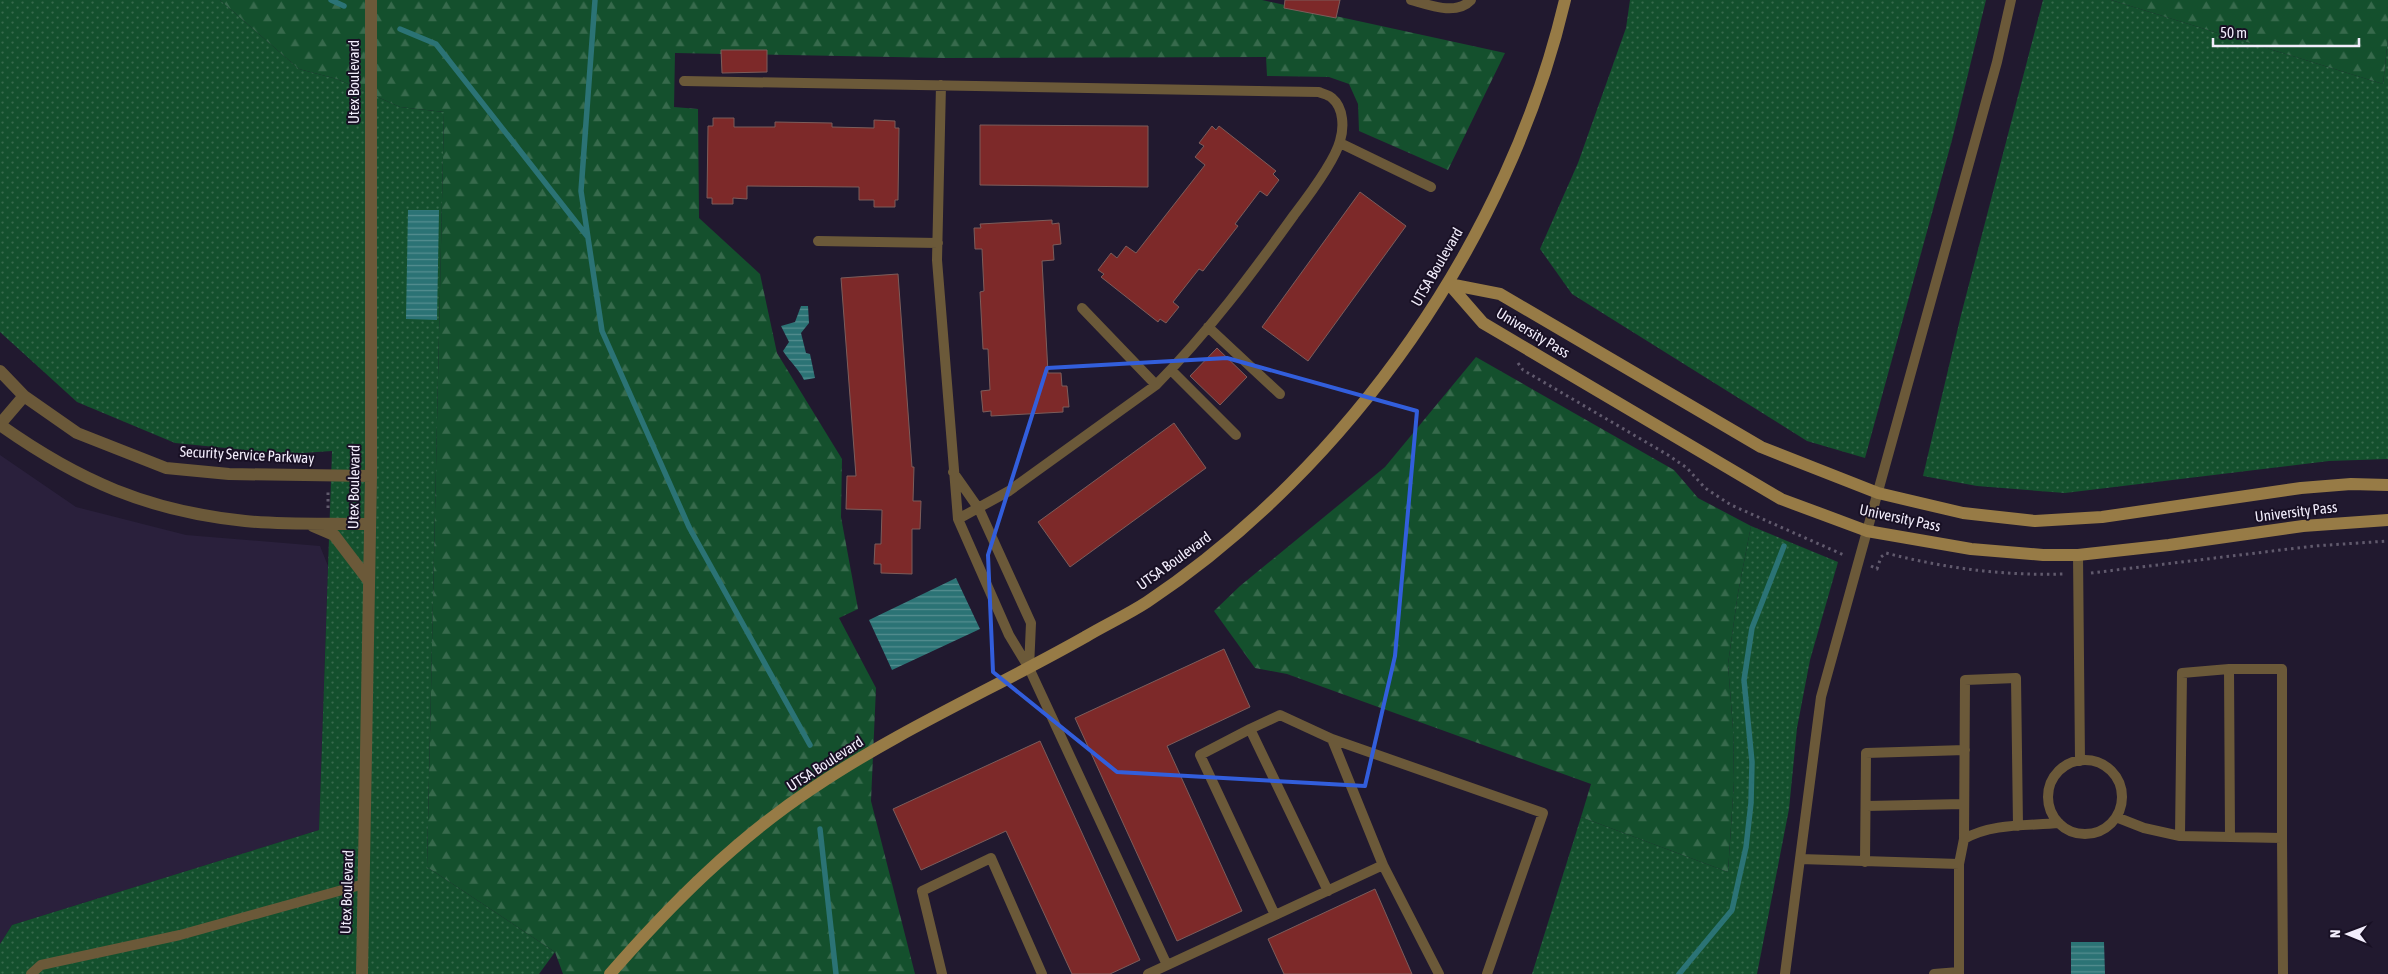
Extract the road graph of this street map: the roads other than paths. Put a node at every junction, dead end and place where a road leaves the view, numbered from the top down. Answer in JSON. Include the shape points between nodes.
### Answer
{"nodes":[{"id":1,"x":371,"y":0,"type":"edge"},
{"id":2,"x":1411,"y":0,"type":"edge"},
{"id":3,"x":1471,"y":0,"type":"edge"},
{"id":4,"x":1565,"y":0,"type":"edge"},
{"id":5,"x":2011,"y":0,"type":"edge"},
{"id":6,"x":684,"y":81,"type":"dead end"},
{"id":7,"x":941,"y":85,"type":"junction"},
{"id":8,"x":1340,"y":142,"type":"junction"},
{"id":9,"x":1431,"y":187,"type":"dead end"},
{"id":10,"x":818,"y":241,"type":"dead end"},
{"id":11,"x":938,"y":243,"type":"junction"},
{"id":12,"x":1449,"y":284,"type":"junction"},
{"id":13,"x":1082,"y":308,"type":"dead end"},
{"id":14,"x":1208,"y":328,"type":"junction"},
{"id":15,"x":1171,"y":370,"type":"junction"},
{"id":16,"x":0,"y":371,"type":"edge"},
{"id":17,"x":1156,"y":385,"type":"junction"},
{"id":18,"x":1280,"y":394,"type":"dead end"},
{"id":19,"x":24,"y":396,"type":"junction"},
{"id":20,"x":0,"y":424,"type":"edge"},
{"id":21,"x":1236,"y":435,"type":"dead end"},
{"id":22,"x":953,"y":471,"type":"junction"},
{"id":23,"x":371,"y":476,"type":"junction"},
{"id":24,"x":2388,"y":485,"type":"edge"},
{"id":25,"x":1878,"y":493,"type":"junction"},
{"id":26,"x":979,"y":508,"type":"junction"},
{"id":27,"x":958,"y":519,"type":"junction"},
{"id":28,"x":2388,"y":520,"type":"edge"},
{"id":29,"x":298,"y":522,"type":"junction"},
{"id":30,"x":370,"y":524,"type":"junction"},
{"id":31,"x":1867,"y":531,"type":"junction"},
{"id":32,"x":2078,"y":555,"type":"junction"},
{"id":33,"x":370,"y":581,"type":"junction"},
{"id":34,"x":1029,"y":668,"type":"junction"},
{"id":35,"x":2229,"y":670,"type":"junction"},
{"id":36,"x":1250,"y":729,"type":"junction"},
{"id":37,"x":1332,"y":739,"type":"junction"},
{"id":38,"x":1965,"y":750,"type":"junction"},
{"id":39,"x":2080,"y":761,"type":"junction"},
{"id":40,"x":1964,"y":804,"type":"junction"},
{"id":41,"x":1866,"y":806,"type":"junction"},
{"id":42,"x":2116,"y":817,"type":"junction"},
{"id":43,"x":2059,"y":824,"type":"junction"},
{"id":44,"x":2018,"y":826,"type":"junction"},
{"id":45,"x":2180,"y":836,"type":"junction"},
{"id":46,"x":2230,"y":837,"type":"junction"},
{"id":47,"x":2282,"y":838,"type":"junction"},
{"id":48,"x":1964,"y":839,"type":"junction"},
{"id":49,"x":1800,"y":859,"type":"junction"},
{"id":50,"x":1865,"y":862,"type":"junction"},
{"id":51,"x":1959,"y":864,"type":"junction"},
{"id":52,"x":1383,"y":865,"type":"junction"},
{"id":53,"x":364,"y":884,"type":"junction"},
{"id":54,"x":1328,"y":891,"type":"junction"},
{"id":55,"x":1275,"y":915,"type":"junction"},
{"id":56,"x":1167,"y":965,"type":"junction"},
{"id":57,"x":1959,"y":973,"type":"edge"},
{"id":58,"x":31,"y":974,"type":"edge"},
{"id":59,"x":362,"y":974,"type":"edge"},
{"id":60,"x":610,"y":974,"type":"edge"},
{"id":61,"x":942,"y":974,"type":"edge"},
{"id":62,"x":1042,"y":974,"type":"edge"},
{"id":63,"x":1148,"y":974,"type":"edge"},
{"id":64,"x":1439,"y":974,"type":"edge"},
{"id":65,"x":1487,"y":974,"type":"edge"},
{"id":66,"x":1785,"y":974,"type":"edge"},
{"id":67,"x":1934,"y":974,"type":"edge"},
{"id":68,"x":2283,"y":974,"type":"edge"}],
"edges":[{"from":1,"to":23,"type":"street","name":"Utex Boulevard"},
{"from":2,"to":3,"type":"lane","via":[[1449,9],[1465,6]]},
{"from":4,"to":12,"type":"street","name":"UTSA Boulevard","via":[[1536,101],[1494,197]]},
{"from":5,"to":25,"type":"lane","via":[[1997,62]]},
{"from":6,"to":7,"type":"lane"},
{"from":7,"to":8,"type":"lane","via":[[1319,92],[1333,98],[1340,109],[1343,125]]},
{"from":7,"to":11,"type":"lane"},
{"from":8,"to":9,"type":"lane"},
{"from":8,"to":14,"type":"lane","via":[[1314,187],[1234,299]]},
{"from":10,"to":11,"type":"lane"},
{"from":11,"to":22,"type":"lane"},
{"from":12,"to":25,"type":"street","name":"University Pass","via":[[1500,294],[1761,447]]},
{"from":12,"to":31,"type":"street","name":"University Pass","via":[[1483,323],[1780,499]]},
{"from":12,"to":34,"type":"street","name":"UTSA Boulevard","via":[[1380,384],[1277,498],[1223,545],[1145,603]]},
{"from":13,"to":17,"type":"lane"},
{"from":14,"to":15,"type":"lane"},
{"from":14,"to":18,"type":"lane"},
{"from":15,"to":17,"type":"lane"},
{"from":15,"to":21,"type":"lane"},
{"from":16,"to":19,"type":"street","name":"Security Service Parkway"},
{"from":17,"to":26,"type":"lane","via":[[1009,491]]},
{"from":19,"to":20,"type":"street"},
{"from":19,"to":23,"type":"street","name":"Security Service Parkway","via":[[77,433],[166,468],[229,474]]},
{"from":20,"to":29,"type":"street","via":[[41,454],[102,486],[164,508],[245,521]]},
{"from":22,"to":26,"type":"lane"},
{"from":22,"to":27,"type":"lane"},
{"from":23,"to":30,"type":"street","name":"Utex Boulevard"},
{"from":24,"to":25,"type":"street","name":"University Pass","via":[[2301,488],[2102,517],[2035,521],[1963,514]]},
{"from":25,"to":31,"type":"lane"},
{"from":26,"to":27,"type":"lane"},
{"from":26,"to":34,"type":"lane","via":[[1031,623]]},
{"from":27,"to":34,"type":"lane","via":[[1009,634]]},
{"from":28,"to":32,"type":"street","name":"University Pass","via":[[2303,526]]},
{"from":29,"to":30,"type":"street"},
{"from":29,"to":33,"type":"street","via":[[334,535]]},
{"from":30,"to":33,"type":"street","name":"Utex Boulevard"},
{"from":31,"to":32,"type":"street","name":"University Pass","via":[[1970,549]]},
{"from":31,"to":49,"type":"lane","via":[[1821,697]]},
{"from":32,"to":39,"type":"lane"},
{"from":33,"to":53,"type":"street","name":"Utex Boulevard"},
{"from":34,"to":56,"type":"lane"},
{"from":34,"to":60,"type":"street","name":"UTSA Boulevard","via":[[903,734],[812,788],[714,864]]},
{"from":35,"to":45,"type":"lane","via":[[2182,674]]},
{"from":35,"to":46,"type":"lane"},
{"from":35,"to":47,"type":"lane","via":[[2282,669]]},
{"from":36,"to":37,"type":"lane","via":[[1280,715]]},
{"from":36,"to":54,"type":"lane"},
{"from":36,"to":55,"type":"lane","via":[[1200,755]]},
{"from":37,"to":52,"type":"lane"},
{"from":37,"to":65,"type":"lane","via":[[1543,813]]},
{"from":38,"to":40,"type":"lane"},
{"from":38,"to":41,"type":"lane","via":[[1866,753]]},
{"from":38,"to":44,"type":"lane","via":[[1965,680],[2016,678]]},
{"from":39,"to":42,"type":"lane","via":[[2093,761],[2114,774],[2122,798]]},
{"from":39,"to":43,"type":"lane","via":[[2060,771],[2049,791],[2052,814]]},
{"from":40,"to":41,"type":"lane"},
{"from":40,"to":48,"type":"lane"},
{"from":41,"to":50,"type":"lane"},
{"from":42,"to":43,"type":"lane","via":[[2104,830],[2092,834],[2079,834]]},
{"from":42,"to":45,"type":"lane","via":[[2144,828]]},
{"from":43,"to":44,"type":"lane"},
{"from":44,"to":48,"type":"lane","via":[[1978,831]]},
{"from":45,"to":46,"type":"lane"},
{"from":46,"to":47,"type":"lane"},
{"from":47,"to":68,"type":"lane"},
{"from":48,"to":51,"type":"lane"},
{"from":49,"to":50,"type":"lane"},
{"from":49,"to":66,"type":"lane"},
{"from":50,"to":51,"type":"lane"},
{"from":51,"to":57,"type":"lane"},
{"from":52,"to":54,"type":"lane"},
{"from":52,"to":64,"type":"lane"},
{"from":53,"to":58,"type":"lane","via":[[180,935],[41,965]]},
{"from":53,"to":59,"type":"street","name":"Utex Boulevard"},
{"from":54,"to":55,"type":"lane"},
{"from":55,"to":56,"type":"lane"},
{"from":56,"to":63,"type":"lane"},
{"from":57,"to":67,"type":"lane"},
{"from":61,"to":62,"type":"lane","via":[[922,891],[991,858]]}]}
